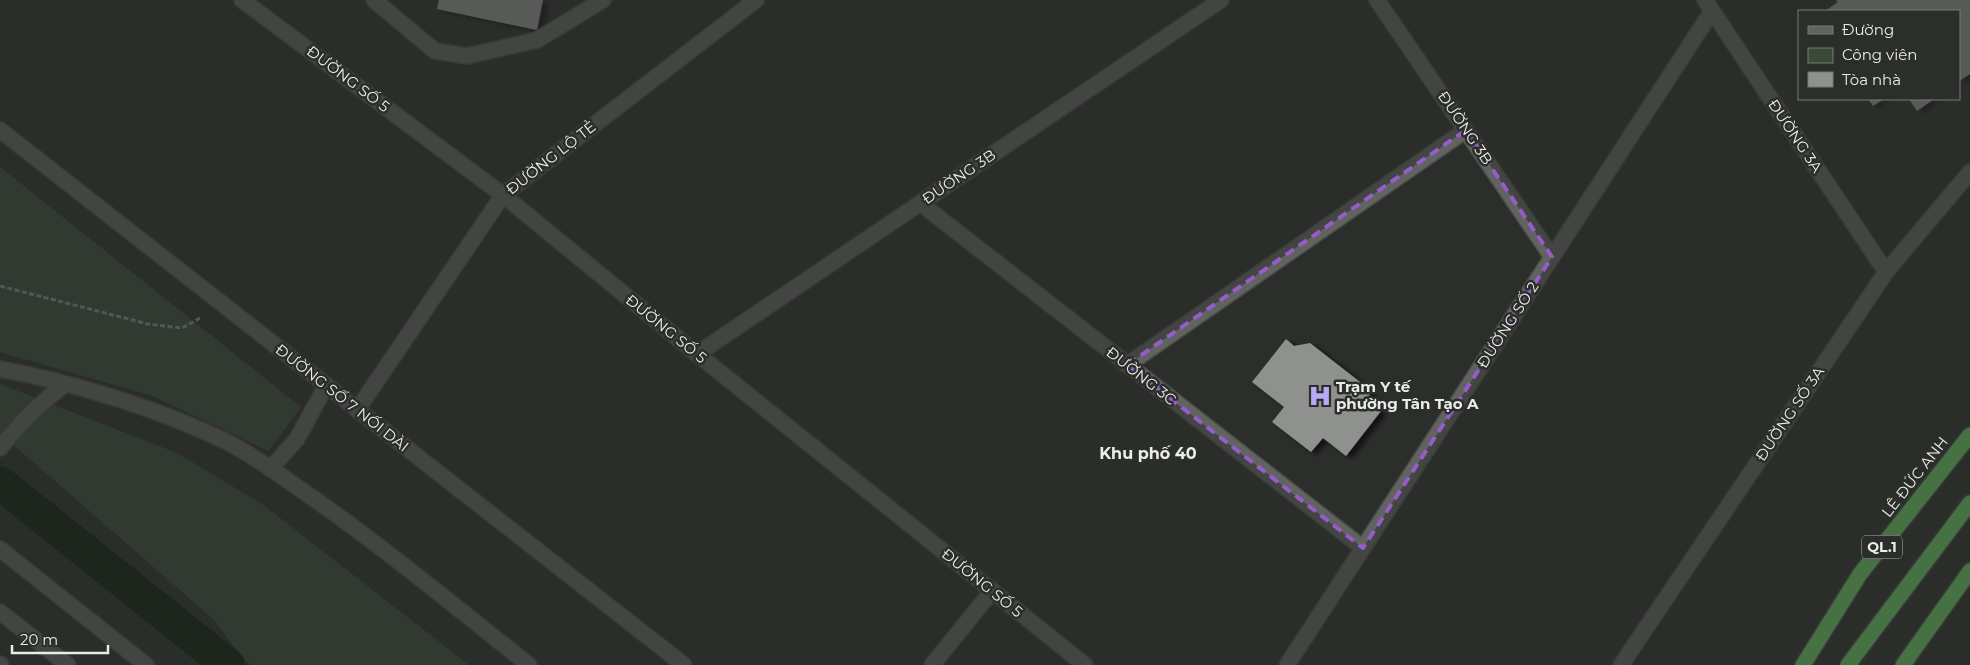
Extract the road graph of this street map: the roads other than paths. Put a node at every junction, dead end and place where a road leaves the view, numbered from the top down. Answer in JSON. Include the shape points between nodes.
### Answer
{"nodes":[{"id":1,"x":242,"y":0,"type":"edge"},
{"id":2,"x":374,"y":0,"type":"edge"},
{"id":3,"x":603,"y":0,"type":"edge"},
{"id":4,"x":755,"y":0,"type":"edge"},
{"id":5,"x":1221,"y":0,"type":"edge"},
{"id":6,"x":1377,"y":0,"type":"edge"},
{"id":7,"x":1709,"y":5,"type":"edge"},
{"id":8,"x":0,"y":130,"type":"edge"},
{"id":9,"x":1466,"y":130,"type":"junction"},
{"id":10,"x":1970,"y":172,"type":"edge"},
{"id":11,"x":503,"y":195,"type":"junction"},
{"id":12,"x":920,"y":203,"type":"junction"},
{"id":13,"x":1552,"y":257,"type":"junction"},
{"id":14,"x":1886,"y":272,"type":"junction"},
{"id":15,"x":697,"y":354,"type":"junction"},
{"id":16,"x":1127,"y":365,"type":"junction"},
{"id":17,"x":0,"y":369,"type":"edge"},
{"id":18,"x":66,"y":384,"type":"junction"},
{"id":19,"x":326,"y":386,"type":"junction"},
{"id":20,"x":357,"y":410,"type":"junction"},
{"id":21,"x":1970,"y":435,"type":"edge"},
{"id":22,"x":0,"y":448,"type":"edge"},
{"id":23,"x":270,"y":469,"type":"junction"},
{"id":24,"x":1970,"y":502,"type":"edge"},
{"id":25,"x":1363,"y":548,"type":"junction"},
{"id":26,"x":0,"y":549,"type":"edge"},
{"id":27,"x":1970,"y":571,"type":"edge"},
{"id":28,"x":992,"y":590,"type":"junction"},
{"id":29,"x":0,"y":612,"type":"edge"},
{"id":30,"x":68,"y":665,"type":"edge"},
{"id":31,"x":146,"y":665,"type":"edge"},
{"id":32,"x":528,"y":665,"type":"edge"},
{"id":33,"x":684,"y":665,"type":"edge"},
{"id":34,"x":932,"y":665,"type":"edge"},
{"id":35,"x":1085,"y":665,"type":"edge"},
{"id":36,"x":1287,"y":665,"type":"edge"},
{"id":37,"x":1621,"y":665,"type":"edge"},
{"id":38,"x":1803,"y":665,"type":"edge"},
{"id":39,"x":1848,"y":665,"type":"edge"},
{"id":40,"x":1903,"y":665,"type":"edge"}],
"edges":[{"from":1,"to":11,"type":"street","name":"ĐƯỜNG SỐ 5"},
{"from":2,"to":3,"type":"street","via":[[435,50],[467,56],[537,40]]},
{"from":4,"to":11,"type":"street","name":"ĐƯỜNG LỘ TẺ"},
{"from":5,"to":12,"type":"street","name":"ĐƯỜNG 3B"},
{"from":6,"to":9,"type":"street","name":"ĐƯỜNG 3B"},
{"from":7,"to":13,"type":"street","name":"ĐƯỜNG SỐ 2"},
{"from":7,"to":14,"type":"street","name":"ĐƯỜNG 3A"},
{"from":8,"to":19,"type":"street","name":"ĐƯỜNG SỐ 7 NỐI DÀI"},
{"from":9,"to":13,"type":"street","name":"ĐƯỜNG 3B"},
{"from":9,"to":16,"type":"street"},
{"from":10,"to":14,"type":"street","name":"ĐƯỜNG SỐ 3A"},
{"from":11,"to":15,"type":"street","name":"ĐƯỜNG SỐ 5"},
{"from":11,"to":20,"type":"street","name":"ĐƯỜNG LỘ TẺ"},
{"from":12,"to":15,"type":"street","name":"ĐƯỜNG 3B"},
{"from":12,"to":16,"type":"street","name":"ĐƯỜNG 3C"},
{"from":13,"to":25,"type":"street","name":"ĐƯỜNG SỐ 2"},
{"from":14,"to":37,"type":"street","name":"ĐƯỜNG SỐ 3A"},
{"from":15,"to":28,"type":"street","name":"ĐƯỜNG SỐ 5"},
{"from":16,"to":25,"type":"street","name":"ĐƯỜNG 3C"},
{"from":17,"to":18,"type":"street"},
{"from":18,"to":22,"type":"street","via":[[20,422]]},
{"from":18,"to":23,"type":"street","via":[[161,414],[227,443]]},
{"from":19,"to":20,"type":"street","name":"ĐƯỜNG SỐ 7 NỐI DÀI"},
{"from":19,"to":23,"type":"street","via":[[297,439]]},
{"from":20,"to":33,"type":"street","name":"ĐƯỜNG SỐ 7 NỐI DÀI"},
{"from":21,"to":38,"type":"highway","name":"LÊ ĐỨC ANH","number":"QL.1","via":[[1860,574]]},
{"from":23,"to":32,"type":"street","via":[[363,533]]},
{"from":24,"to":39,"type":"highway","number":"QL.1"},
{"from":25,"to":36,"type":"street","name":"ĐƯỜNG SỐ 2"},
{"from":26,"to":31,"type":"street"},
{"from":27,"to":40,"type":"highway"},
{"from":28,"to":34,"type":"street"},
{"from":28,"to":35,"type":"street","name":"ĐƯỜNG SỐ 5"},
{"from":29,"to":30,"type":"street"}]}
